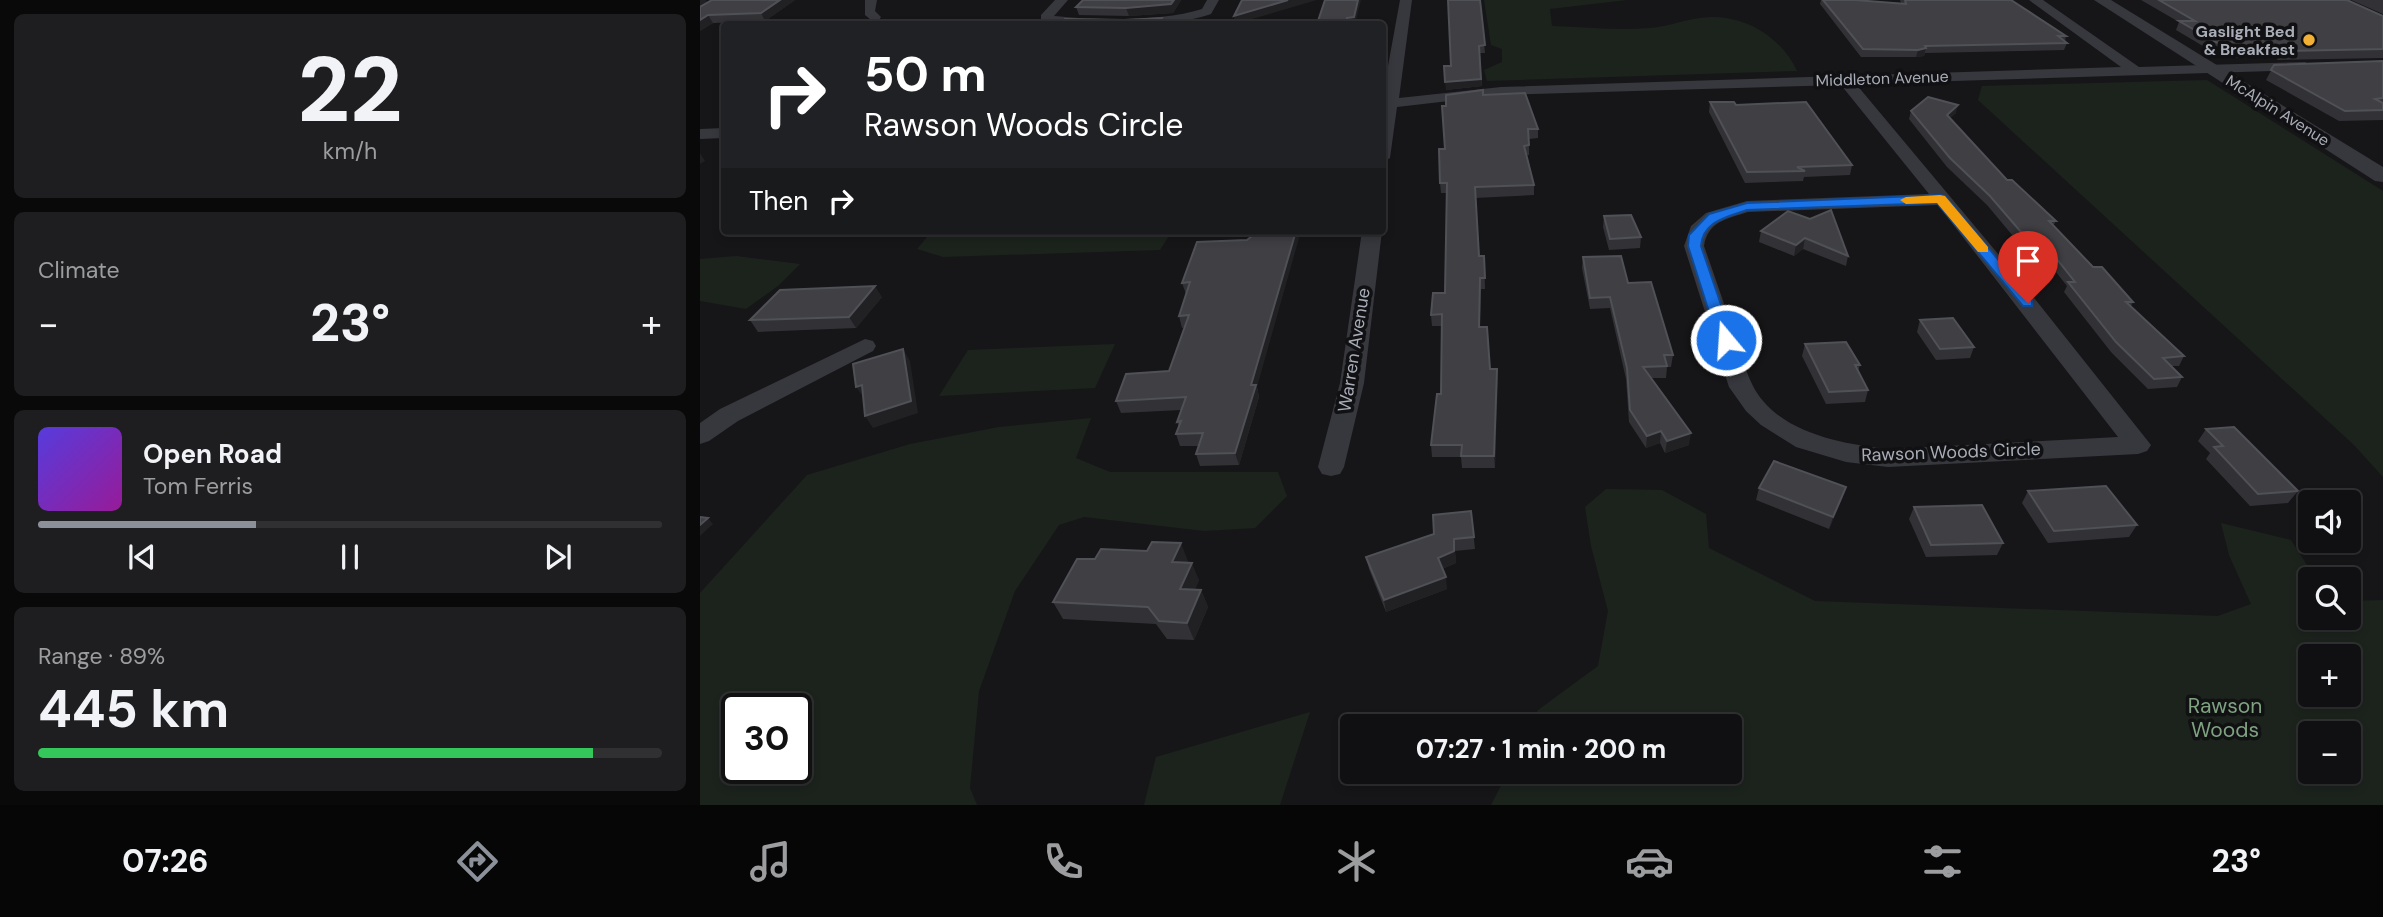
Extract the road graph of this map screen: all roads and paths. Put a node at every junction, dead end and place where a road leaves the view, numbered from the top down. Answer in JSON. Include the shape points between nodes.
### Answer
{"nodes":[{"id":1,"x":872,"y":0,"type":"edge"},
{"id":2,"x":1062,"y":0,"type":"edge"},
{"id":3,"x":1213,"y":0,"type":"edge"},
{"id":4,"x":1406,"y":0,"type":"edge"},
{"id":5,"x":2035,"y":0,"type":"edge"},
{"id":6,"x":2101,"y":0,"type":"edge"},
{"id":7,"x":875,"y":18,"type":"dead end"},
{"id":8,"x":1089,"y":21,"type":"edge"},
{"id":9,"x":1122,"y":21,"type":"edge"},
{"id":10,"x":2319,"y":66,"type":"edge"},
{"id":11,"x":2212,"y":68,"type":"junction"},
{"id":12,"x":2135,"y":71,"type":"junction"},
{"id":13,"x":1844,"y":79,"type":"junction"},
{"id":14,"x":1387,"y":104,"type":"edge"},
{"id":15,"x":721,"y":133,"type":"edge"},
{"id":16,"x":700,"y":134,"type":"edge"},
{"id":17,"x":2383,"y":176,"type":"edge"},
{"id":18,"x":1940,"y":199,"type":"junction"},
{"id":19,"x":1371,"y":235,"type":"edge"},
{"id":20,"x":865,"y":346,"type":"dead end"},
{"id":21,"x":700,"y":435,"type":"edge"},
{"id":22,"x":1331,"y":467,"type":"dead end"}],
"edges":[{"from":1,"to":7,"type":"street","via":[[868,7]]},
{"from":2,"to":8,"type":"street","via":[[1045,18]]},
{"from":3,"to":9,"type":"street","via":[[1207,11],[1192,17]]},
{"from":4,"to":14,"type":"street"},
{"from":5,"to":12,"type":"street"},
{"from":6,"to":11,"type":"street","name":"McAlpin Avenue"},
{"from":10,"to":11,"type":"street","name":"Middleton Avenue"},
{"from":11,"to":12,"type":"street","name":"Middleton Avenue"},
{"from":11,"to":17,"type":"street","name":"McAlpin Avenue"},
{"from":12,"to":13,"type":"street","name":"Middleton Avenue"},
{"from":13,"to":14,"type":"street","name":"Middleton Avenue","via":[[1501,91]]},
{"from":13,"to":18,"type":"street"},
{"from":15,"to":16,"type":"street"},
{"from":18,"to":18,"type":"street","name":"Rawson Woods Circle","via":[[1747,207],[1713,217],[1701,226],[1694,246],[1749,399],[1795,438],[1856,456],[2138,445]]},
{"from":19,"to":22,"type":"street","name":"Warren Avenue","via":[[1352,383]]},
{"from":20,"to":21,"type":"street","via":[[729,415]]}]}
